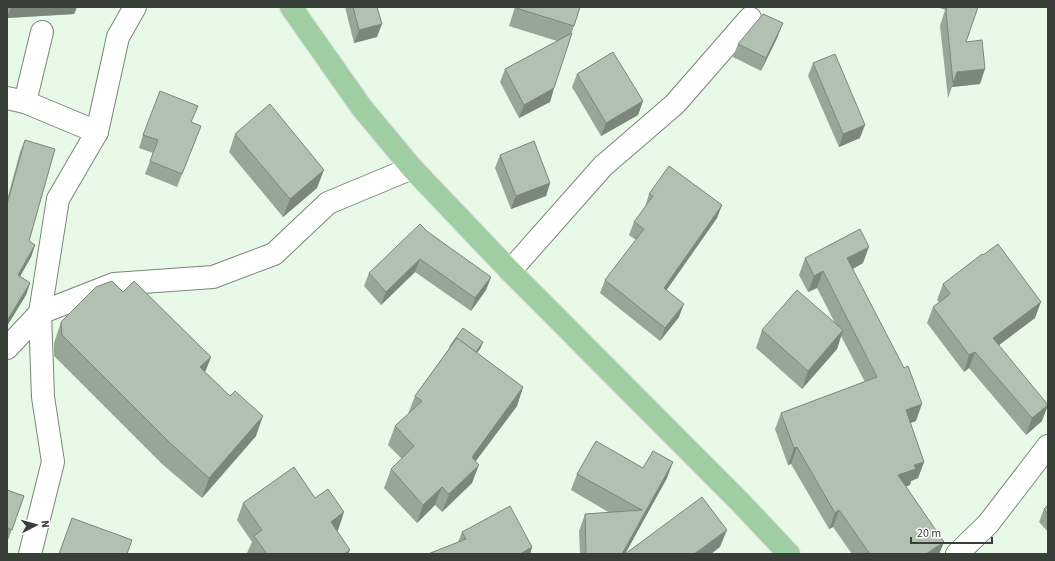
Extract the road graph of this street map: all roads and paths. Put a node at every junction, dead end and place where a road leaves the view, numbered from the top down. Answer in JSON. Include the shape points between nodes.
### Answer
{"nodes":[{"id":1,"x":135,"y":7,"type":"edge"},
{"id":2,"x":291,"y":7,"type":"edge"},
{"id":3,"x":750,"y":18,"type":"dead end"},
{"id":4,"x":42,"y":32,"type":"dead end"},
{"id":5,"x":16,"y":100,"type":"edge"},
{"id":6,"x":97,"y":132,"type":"junction"},
{"id":7,"x":412,"y":168,"type":"junction"},
{"id":8,"x":510,"y":271,"type":"junction"},
{"id":9,"x":40,"y":313,"type":"junction"},
{"id":10,"x":7,"y":348,"type":"edge"},
{"id":11,"x":1048,"y":446,"type":"edge"},
{"id":12,"x":30,"y":554,"type":"edge"},
{"id":13,"x":789,"y":554,"type":"edge"},
{"id":14,"x":957,"y":554,"type":"edge"}],
"edges":[{"from":1,"to":6,"type":"street","via":[[118,37]]},
{"from":2,"to":7,"type":"main road","via":[[362,108]]},
{"from":3,"to":8,"type":"street","via":[[675,104],[602,166]]},
{"from":4,"to":5,"type":"street"},
{"from":5,"to":6,"type":"street"},
{"from":6,"to":9,"type":"street","via":[[58,199]]},
{"from":7,"to":8,"type":"main road"},
{"from":7,"to":9,"type":"street","via":[[328,203],[274,254],[213,277],[114,284]]},
{"from":8,"to":13,"type":"main road"},
{"from":9,"to":10,"type":"street"},
{"from":9,"to":12,"type":"street","via":[[43,397],[53,462]]},
{"from":11,"to":14,"type":"street","via":[[988,524]]}]}
